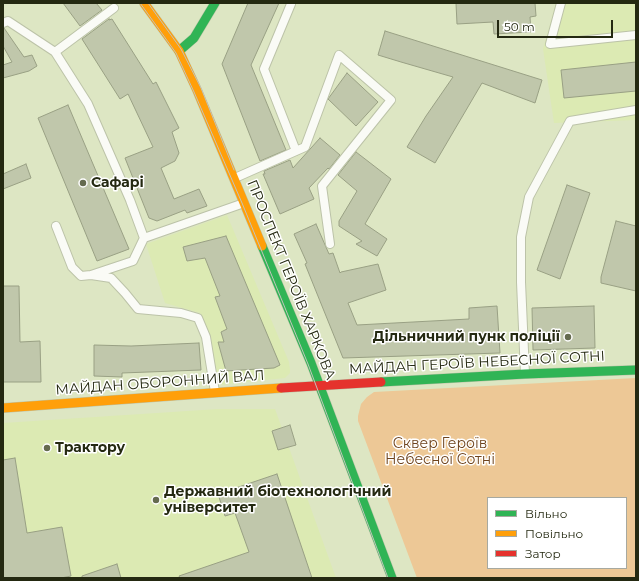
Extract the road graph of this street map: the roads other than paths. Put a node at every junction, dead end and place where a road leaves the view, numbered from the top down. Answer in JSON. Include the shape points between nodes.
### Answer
{"nodes":[{"id":1,"x":144,"y":3,"type":"edge"},
{"id":2,"x":215,"y":3,"type":"edge"},
{"id":3,"x":561,"y":3,"type":"edge"},
{"id":4,"x":291,"y":4,"type":"dead end"},
{"id":5,"x":114,"y":8,"type":"dead end"},
{"id":6,"x":3,"y":23,"type":"edge"},
{"id":7,"x":636,"y":35,"type":"edge"},
{"id":8,"x":179,"y":51,"type":"junction"},
{"id":9,"x":55,"y":52,"type":"junction"},
{"id":10,"x":636,"y":110,"type":"edge"},
{"id":11,"x":296,"y":152,"type":"junction"},
{"id":12,"x":234,"y":178,"type":"junction"},
{"id":13,"x":245,"y":203,"type":"junction"},
{"id":14,"x":56,"y":226,"type":"dead end"},
{"id":15,"x":144,"y":238,"type":"junction"},
{"id":16,"x":330,"y":244,"type":"dead end"},
{"id":17,"x":91,"y":275,"type":"junction"},
{"id":18,"x":636,"y":370,"type":"edge"},
{"id":19,"x":525,"y":374,"type":"junction"},
{"id":20,"x":320,"y":386,"type":"junction"},
{"id":21,"x":215,"y":393,"type":"junction"},
{"id":22,"x":3,"y":408,"type":"edge"},
{"id":23,"x":392,"y":578,"type":"edge"}],
"edges":[{"from":1,"to":8,"type":"main road","name":"ПРОСПЕКТ ГЕРОЇВ ХАРКОВА"},
{"from":2,"to":8,"type":"main road","via":[[194,38]]},
{"from":3,"to":7,"type":"lane","via":[[550,44]]},
{"from":4,"to":11,"type":"lane","via":[[264,69]]},
{"from":5,"to":9,"type":"lane"},
{"from":6,"to":9,"type":"lane","via":[[8,21]]},
{"from":8,"to":12,"type":"main road","name":"ПРОСПЕКТ ГЕРОЇВ ХАРКОВА"},
{"from":9,"to":15,"type":"lane","via":[[88,104]]},
{"from":10,"to":19,"type":"lane","via":[[570,121],[529,198],[521,237]]},
{"from":11,"to":12,"type":"lane"},
{"from":11,"to":16,"type":"lane","via":[[305,147],[339,55],[391,100],[322,186]]},
{"from":12,"to":13,"type":"main road","name":"ПРОСПЕКТ ГЕРОЇВ ХАРКОВА"},
{"from":13,"to":15,"type":"lane"},
{"from":13,"to":20,"type":"main road","name":"ПРОСПЕКТ ГЕРОЇВ ХАРКОВА"},
{"from":14,"to":17,"type":"lane","via":[[72,267],[81,276]]},
{"from":15,"to":17,"type":"lane","via":[[133,261]]},
{"from":17,"to":21,"type":"lane","via":[[111,278],[138,309],[181,313],[198,318],[206,337]]},
{"from":18,"to":19,"type":"main road","name":"МАЙДАН ГЕРОЇВ НЕБЕСНОЇ СОТНІ"},
{"from":19,"to":20,"type":"main road","name":"МАЙДАН ГЕРОЇВ НЕБЕСНОЇ СОТНІ"},
{"from":20,"to":21,"type":"main road","name":"МАЙДАН ОБОРОННИЙ ВАЛ"},
{"from":20,"to":23,"type":"main road","name":"ПРОСПЕКТ ГЕРОЇВ ХАРКОВА"},
{"from":21,"to":22,"type":"main road","name":"МАЙДАН ОБОРОННИЙ ВАЛ"}]}
